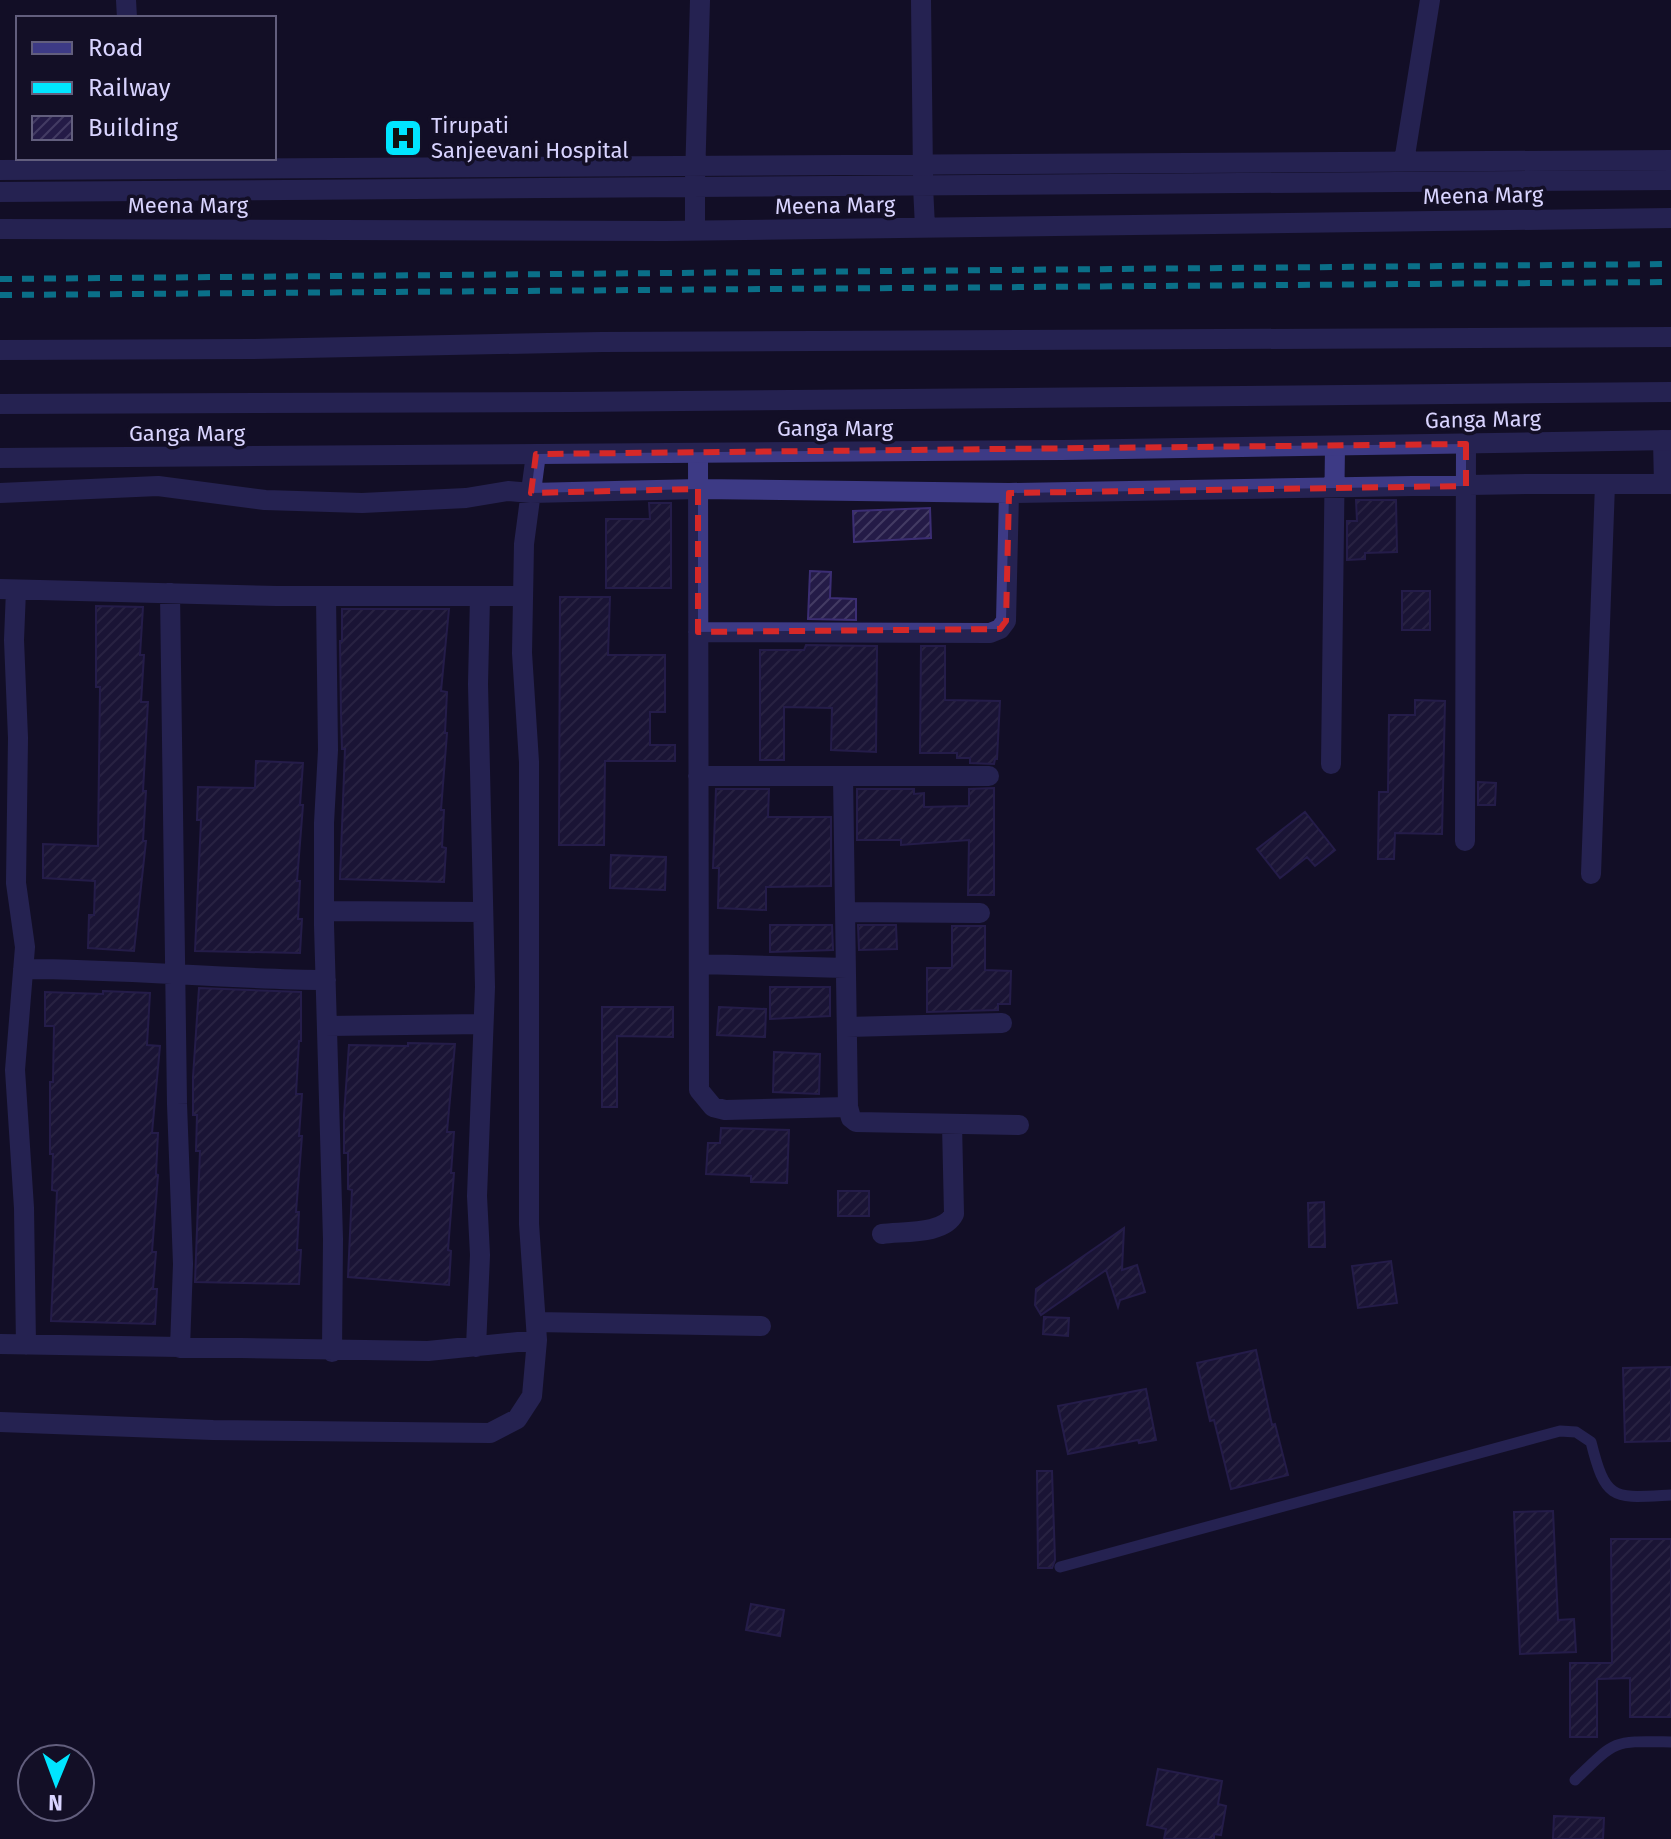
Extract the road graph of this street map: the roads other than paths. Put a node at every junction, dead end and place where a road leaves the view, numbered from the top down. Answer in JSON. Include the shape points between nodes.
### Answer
{"nodes":[{"id":1,"x":700,"y":0,"type":"edge"},
{"id":2,"x":921,"y":0,"type":"edge"},
{"id":3,"x":1430,"y":0,"type":"edge"},
{"id":4,"x":1671,"y":160,"type":"edge"},
{"id":5,"x":132,"y":163,"type":"edge"},
{"id":6,"x":0,"y":170,"type":"edge"},
{"id":7,"x":1402,"y":172,"type":"junction"},
{"id":8,"x":923,"y":176,"type":"junction"},
{"id":9,"x":695,"y":177,"type":"junction"},
{"id":10,"x":1671,"y":180,"type":"edge"},
{"id":11,"x":133,"y":191,"type":"junction"},
{"id":12,"x":0,"y":192,"type":"edge"},
{"id":13,"x":1671,"y":218,"type":"edge"},
{"id":14,"x":925,"y":227,"type":"junction"},
{"id":15,"x":0,"y":229,"type":"edge"},
{"id":16,"x":133,"y":229,"type":"junction"},
{"id":17,"x":695,"y":230,"type":"junction"},
{"id":18,"x":1671,"y":337,"type":"edge"},
{"id":19,"x":0,"y":350,"type":"edge"},
{"id":20,"x":1671,"y":392,"type":"edge"},
{"id":21,"x":0,"y":404,"type":"edge"},
{"id":22,"x":1667,"y":440,"type":"edge"},
{"id":23,"x":1466,"y":444,"type":"junction"},
{"id":24,"x":1335,"y":446,"type":"junction"},
{"id":25,"x":698,"y":453,"type":"junction"},
{"id":26,"x":536,"y":454,"type":"junction"},
{"id":27,"x":0,"y":458,"type":"edge"},
{"id":28,"x":1605,"y":484,"type":"junction"},
{"id":29,"x":1667,"y":484,"type":"edge"},
{"id":30,"x":1466,"y":486,"type":"junction"},
{"id":31,"x":698,"y":489,"type":"junction"},
{"id":32,"x":1334,"y":489,"type":"junction"},
{"id":33,"x":0,"y":493,"type":"edge"},
{"id":34,"x":531,"y":493,"type":"junction"},
{"id":35,"x":1009,"y":493,"type":"junction"},
{"id":36,"x":8,"y":589,"type":"edge"},
{"id":37,"x":170,"y":593,"type":"junction"},
{"id":38,"x":326,"y":596,"type":"junction"},
{"id":39,"x":523,"y":596,"type":"junction"},
{"id":40,"x":480,"y":597,"type":"junction"},
{"id":41,"x":698,"y":632,"type":"junction"},
{"id":42,"x":1331,"y":764,"type":"dead end"},
{"id":43,"x":698,"y":776,"type":"junction"},
{"id":44,"x":843,"y":776,"type":"junction"},
{"id":45,"x":989,"y":776,"type":"dead end"},
{"id":46,"x":1465,"y":841,"type":"dead end"},
{"id":47,"x":1591,"y":874,"type":"dead end"},
{"id":48,"x":324,"y":911,"type":"junction"},
{"id":49,"x":483,"y":912,"type":"junction"},
{"id":50,"x":845,"y":912,"type":"junction"},
{"id":51,"x":980,"y":913,"type":"dead end"},
{"id":52,"x":699,"y":964,"type":"junction"},
{"id":53,"x":846,"y":968,"type":"junction"},
{"id":54,"x":23,"y":969,"type":"junction"},
{"id":55,"x":176,"y":974,"type":"junction"},
{"id":56,"x":326,"y":980,"type":"junction"},
{"id":57,"x":1002,"y":1023,"type":"dead end"},
{"id":58,"x":483,"y":1024,"type":"junction"},
{"id":59,"x":327,"y":1026,"type":"junction"},
{"id":60,"x":847,"y":1027,"type":"junction"},
{"id":61,"x":848,"y":1107,"type":"junction"},
{"id":62,"x":952,"y":1124,"type":"junction"},
{"id":63,"x":1019,"y":1125,"type":"dead end"},
{"id":64,"x":10,"y":1149,"type":"edge"},
{"id":65,"x":882,"y":1234,"type":"dead end"},
{"id":66,"x":761,"y":1326,"type":"dead end"},
{"id":67,"x":537,"y":1331,"type":"junction"},
{"id":68,"x":0,"y":1344,"type":"edge"},
{"id":69,"x":26,"y":1345,"type":"junction"},
{"id":70,"x":476,"y":1347,"type":"junction"},
{"id":71,"x":180,"y":1348,"type":"junction"},
{"id":72,"x":332,"y":1352,"type":"junction"},
{"id":73,"x":0,"y":1422,"type":"edge"},
{"id":74,"x":1671,"y":1495,"type":"edge"},
{"id":75,"x":1060,"y":1567,"type":"dead end"},
{"id":76,"x":1671,"y":1742,"type":"edge"},
{"id":77,"x":1575,"y":1780,"type":"dead end"}],
"edges":[{"from":1,"to":9,"type":"street"},
{"from":2,"to":8,"type":"street"},
{"from":3,"to":7,"type":"street"},
{"from":4,"to":7,"type":"street"},
{"from":5,"to":6,"type":"street"},
{"from":5,"to":9,"type":"street"},
{"from":5,"to":11,"type":"street"},
{"from":7,"to":8,"type":"street","name":"Meena Marg"},
{"from":7,"to":10,"type":"street","name":"Meena Marg"},
{"from":8,"to":9,"type":"street","name":"Meena Marg"},
{"from":8,"to":14,"type":"street"},
{"from":9,"to":11,"type":"street","name":"Meena Marg"},
{"from":9,"to":17,"type":"street"},
{"from":11,"to":12,"type":"street","name":"Meena Marg"},
{"from":11,"to":16,"type":"street"},
{"from":13,"to":14,"type":"street","name":"Meena Marg"},
{"from":14,"to":17,"type":"street","name":"Meena Marg"},
{"from":15,"to":16,"type":"street","name":"Meena Marg"},
{"from":16,"to":17,"type":"street","name":"Meena Marg"},
{"from":18,"to":19,"type":"street"},
{"from":20,"to":21,"type":"street","name":"Ganga Marg"},
{"from":22,"to":23,"type":"street","name":"Ganga Marg"},
{"from":22,"to":29,"type":"street"},
{"from":23,"to":24,"type":"street","name":"Ganga Marg"},
{"from":23,"to":30,"type":"street"},
{"from":24,"to":25,"type":"street","name":"Ganga Marg"},
{"from":24,"to":32,"type":"street"},
{"from":25,"to":26,"type":"street","name":"Ganga Marg"},
{"from":25,"to":31,"type":"street"},
{"from":26,"to":27,"type":"street","name":"Ganga Marg"},
{"from":26,"to":34,"type":"street"},
{"from":28,"to":29,"type":"street"},
{"from":28,"to":30,"type":"street"},
{"from":28,"to":47,"type":"street"},
{"from":30,"to":32,"type":"street"},
{"from":30,"to":46,"type":"street"},
{"from":31,"to":34,"type":"street"},
{"from":31,"to":35,"type":"street"},
{"from":31,"to":41,"type":"street"},
{"from":32,"to":35,"type":"street"},
{"from":32,"to":42,"type":"street"},
{"from":33,"to":34,"type":"street","via":[[158,486],[265,500],[362,503]]},
{"from":34,"to":39,"type":"street"},
{"from":35,"to":41,"type":"street","via":[[1006,621],[1000,629]]},
{"from":36,"to":37,"type":"street"},
{"from":36,"to":54,"type":"street","via":[[18,738],[16,883]]},
{"from":37,"to":38,"type":"street"},
{"from":37,"to":55,"type":"street"},
{"from":38,"to":40,"type":"street"},
{"from":38,"to":48,"type":"street"},
{"from":39,"to":40,"type":"street"},
{"from":39,"to":67,"type":"street","via":[[529,762],[529,1224]]},
{"from":40,"to":49,"type":"street"},
{"from":41,"to":43,"type":"street"},
{"from":43,"to":44,"type":"street"},
{"from":43,"to":52,"type":"street"},
{"from":44,"to":45,"type":"street"},
{"from":44,"to":50,"type":"street"},
{"from":48,"to":49,"type":"street"},
{"from":48,"to":56,"type":"street"},
{"from":49,"to":58,"type":"street"},
{"from":50,"to":51,"type":"street"},
{"from":50,"to":53,"type":"street"},
{"from":52,"to":53,"type":"street"},
{"from":52,"to":61,"type":"street","via":[[699,1090],[713,1107]]},
{"from":53,"to":60,"type":"street"},
{"from":54,"to":55,"type":"street"},
{"from":54,"to":64,"type":"street"},
{"from":55,"to":56,"type":"street"},
{"from":55,"to":71,"type":"street"},
{"from":56,"to":59,"type":"street"},
{"from":57,"to":60,"type":"street"},
{"from":58,"to":59,"type":"street"},
{"from":58,"to":70,"type":"street"},
{"from":59,"to":72,"type":"street"},
{"from":60,"to":61,"type":"street"},
{"from":61,"to":62,"type":"street","via":[[856,1122]]},
{"from":62,"to":63,"type":"street"},
{"from":62,"to":65,"type":"street","via":[[950,1222]]},
{"from":64,"to":69,"type":"street","via":[[24,1208]]},
{"from":66,"to":67,"type":"street"},
{"from":67,"to":70,"type":"street"},
{"from":67,"to":73,"type":"street","via":[[532,1396],[517,1419],[490,1433]]},
{"from":68,"to":69,"type":"street"},
{"from":69,"to":71,"type":"street"},
{"from":70,"to":72,"type":"street"},
{"from":71,"to":72,"type":"street"},
{"from":74,"to":75,"type":"lane","via":[[1625,1498],[1608,1488],[1600,1475],[1591,1442],[1576,1432],[1560,1431]]},
{"from":76,"to":77,"type":"lane","via":[[1618,1743]]}]}
